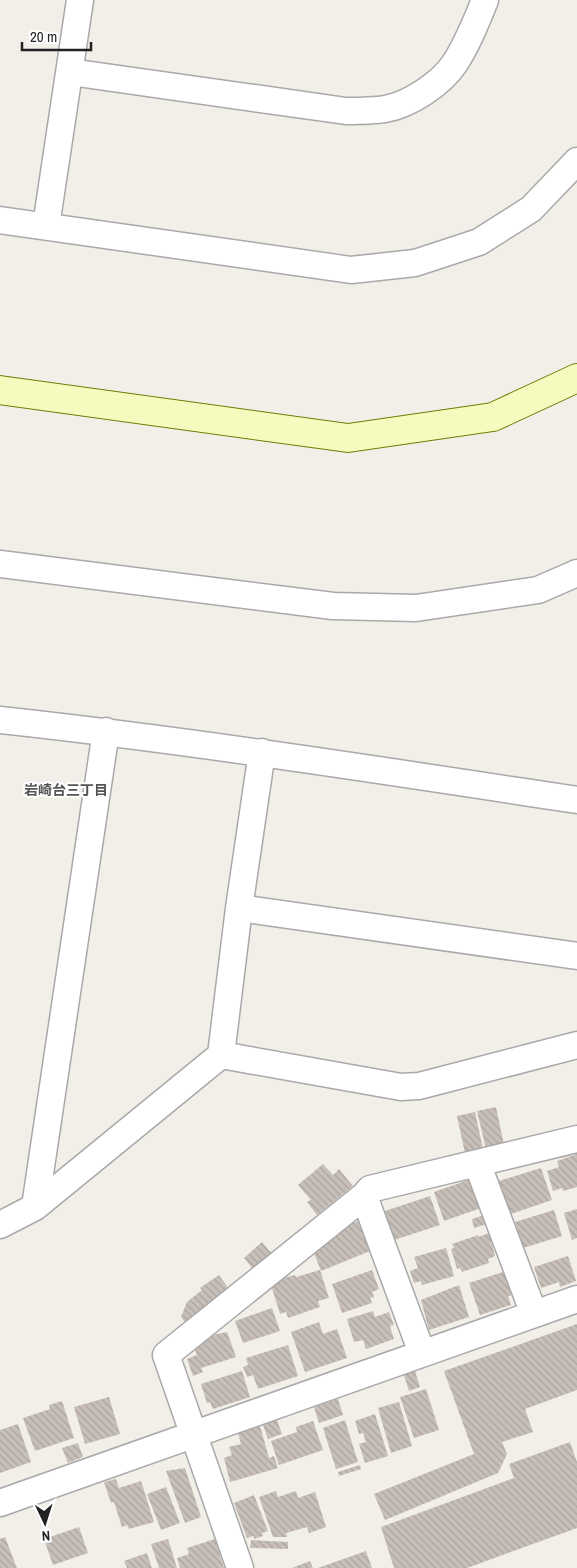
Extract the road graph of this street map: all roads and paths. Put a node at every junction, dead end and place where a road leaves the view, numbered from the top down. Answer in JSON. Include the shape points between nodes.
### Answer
{"nodes":[{"id":1,"x":80,"y":0,"type":"edge"},
{"id":2,"x":485,"y":0,"type":"edge"},
{"id":3,"x":70,"y":72,"type":"junction"},
{"id":4,"x":577,"y":161,"type":"edge"},
{"id":5,"x":0,"y":220,"type":"edge"},
{"id":6,"x":46,"y":226,"type":"junction"},
{"id":7,"x":577,"y":378,"type":"edge"},
{"id":8,"x":0,"y":390,"type":"edge"},
{"id":9,"x":0,"y":564,"type":"edge"},
{"id":10,"x":577,"y":573,"type":"edge"},
{"id":11,"x":0,"y":720,"type":"edge"},
{"id":12,"x":106,"y":731,"type":"junction"},
{"id":13,"x":262,"y":752,"type":"junction"},
{"id":14,"x":577,"y":800,"type":"edge"},
{"id":15,"x":239,"y":908,"type":"junction"},
{"id":16,"x":577,"y":956,"type":"edge"},
{"id":17,"x":577,"y":1045,"type":"edge"},
{"id":18,"x":221,"y":1054,"type":"junction"},
{"id":19,"x":577,"y":1139,"type":"edge"},
{"id":20,"x":477,"y":1162,"type":"junction"},
{"id":21,"x":364,"y":1196,"type":"junction"},
{"id":22,"x":35,"y":1207,"type":"junction"},
{"id":23,"x":0,"y":1224,"type":"edge"},
{"id":24,"x":577,"y":1299,"type":"edge"},
{"id":25,"x":534,"y":1314,"type":"junction"},
{"id":26,"x":422,"y":1353,"type":"junction"},
{"id":27,"x":193,"y":1433,"type":"junction"},
{"id":28,"x":0,"y":1503,"type":"edge"},
{"id":29,"x":240,"y":1568,"type":"edge"}],
"edges":[{"from":1,"to":3,"type":"street"},
{"from":2,"to":3,"type":"street","via":[[454,65],[420,95],[384,110],[346,111]]},
{"from":3,"to":6,"type":"street"},
{"from":4,"to":6,"type":"street","via":[[531,209],[479,242],[415,263],[351,270]]},
{"from":5,"to":6,"type":"street"},
{"from":7,"to":8,"type":"street","via":[[493,417],[348,438]]},
{"from":9,"to":10,"type":"street","via":[[333,606],[416,608],[538,590]]},
{"from":11,"to":12,"type":"street"},
{"from":12,"to":13,"type":"street"},
{"from":12,"to":22,"type":"street"},
{"from":13,"to":14,"type":"street"},
{"from":13,"to":15,"type":"street"},
{"from":15,"to":16,"type":"street"},
{"from":15,"to":18,"type":"street"},
{"from":17,"to":18,"type":"street","via":[[419,1086],[401,1087]]},
{"from":18,"to":22,"type":"street"},
{"from":19,"to":20,"type":"street"},
{"from":20,"to":21,"type":"street","via":[[370,1189]]},
{"from":20,"to":25,"type":"street"},
{"from":21,"to":26,"type":"street"},
{"from":21,"to":27,"type":"street","via":[[166,1355]]},
{"from":22,"to":23,"type":"street"},
{"from":24,"to":25,"type":"street"},
{"from":25,"to":26,"type":"street"},
{"from":26,"to":27,"type":"street"},
{"from":27,"to":28,"type":"street"},
{"from":27,"to":29,"type":"street"}]}
